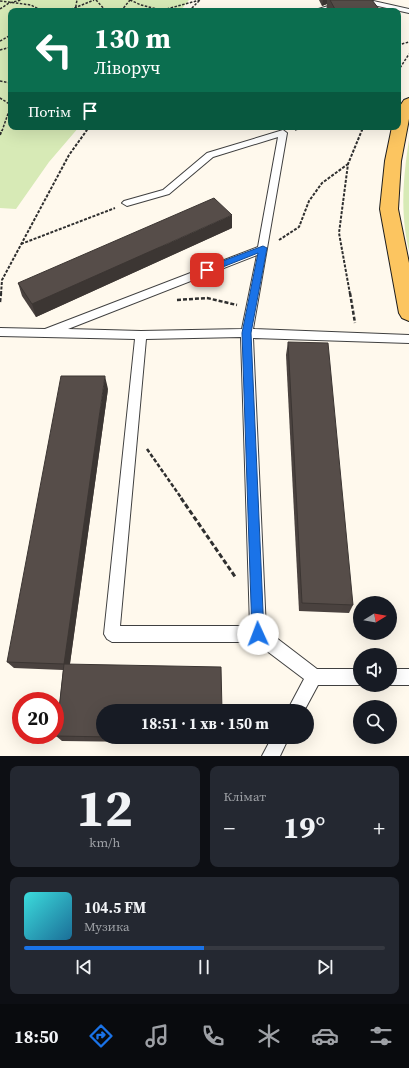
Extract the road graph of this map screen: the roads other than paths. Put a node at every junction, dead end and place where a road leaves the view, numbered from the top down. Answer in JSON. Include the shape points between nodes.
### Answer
{"nodes":[{"id":1,"x":337,"y":4,"type":"junction"},
{"id":2,"x":325,"y":8,"type":"edge"},
{"id":3,"x":335,"y":8,"type":"edge"},
{"id":4,"x":396,"y":8,"type":"edge"},
{"id":5,"x":409,"y":103,"type":"edge"},
{"id":6,"x":401,"y":120,"type":"edge"},
{"id":7,"x":399,"y":130,"type":"edge"},
{"id":8,"x":127,"y":203,"type":"road end"},
{"id":9,"x":263,"y":250,"type":"junction"},
{"id":10,"x":409,"y":313,"type":"edge"},
{"id":11,"x":0,"y":332,"type":"edge"},
{"id":12,"x":48,"y":332,"type":"junction"},
{"id":13,"x":247,"y":333,"type":"junction"},
{"id":14,"x":141,"y":335,"type":"junction"},
{"id":15,"x":409,"y":339,"type":"edge"},
{"id":16,"x":258,"y":634,"type":"junction"},
{"id":17,"x":314,"y":676,"type":"junction"},
{"id":18,"x":353,"y":676,"type":"edge"},
{"id":19,"x":397,"y":677,"type":"edge"},
{"id":20,"x":409,"y":677,"type":"edge"},
{"id":21,"x":299,"y":704,"type":"edge"},
{"id":22,"x":277,"y":744,"type":"edge"},
{"id":23,"x":271,"y":756,"type":"edge"}],
"edges":[{"from":1,"to":2,"type":"lane"},
{"from":1,"to":3,"type":"lane"},
{"from":1,"to":4,"type":"lane","via":[[369,2]]},
{"from":5,"to":6,"type":"main road"},
{"from":7,"to":10,"type":"main road","via":[[393,162],[389,209]]},
{"from":8,"to":9,"type":"lane","via":[[166,192],[210,155],[283,133]]},
{"from":9,"to":12,"type":"lane"},
{"from":9,"to":13,"type":"lane"},
{"from":11,"to":12,"type":"lane"},
{"from":12,"to":14,"type":"lane"},
{"from":13,"to":14,"type":"lane"},
{"from":13,"to":15,"type":"lane"},
{"from":13,"to":16,"type":"lane"},
{"from":14,"to":16,"type":"lane","via":[[112,634]]},
{"from":16,"to":17,"type":"lane"},
{"from":17,"to":18,"type":"lane"},
{"from":17,"to":21,"type":"lane"},
{"from":19,"to":20,"type":"lane"},
{"from":22,"to":23,"type":"lane"}]}
